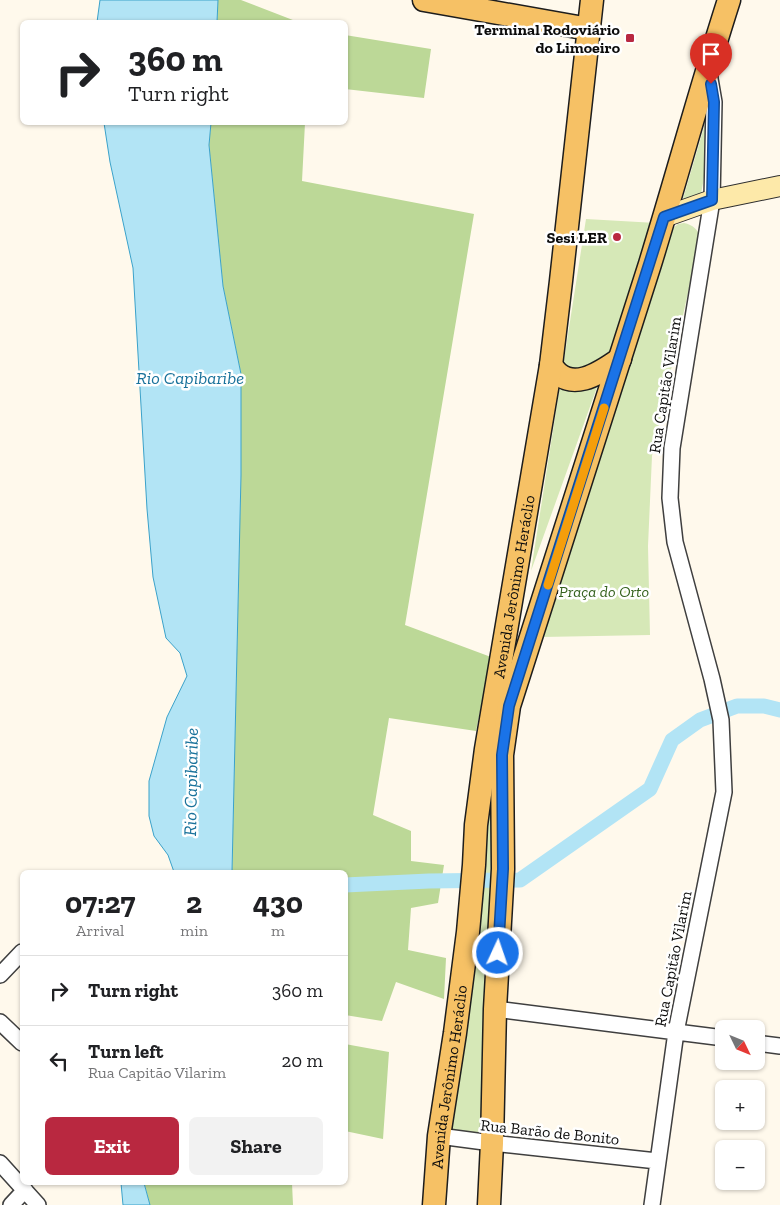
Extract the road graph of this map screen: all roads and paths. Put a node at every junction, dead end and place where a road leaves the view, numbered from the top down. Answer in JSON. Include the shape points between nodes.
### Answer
{"nodes":[{"id":1,"x":424,"y":0,"type":"edge"},
{"id":2,"x":592,"y":0,"type":"edge"},
{"id":3,"x":729,"y":0,"type":"edge"},
{"id":4,"x":589,"y":29,"type":"junction"},
{"id":5,"x":708,"y":66,"type":"junction"},
{"id":6,"x":780,"y":186,"type":"edge"},
{"id":7,"x":712,"y":200,"type":"junction"},
{"id":8,"x":664,"y":217,"type":"junction"},
{"id":9,"x":620,"y":359,"type":"junction"},
{"id":10,"x":550,"y":365,"type":"junction"},
{"id":11,"x":20,"y":954,"type":"edge"},
{"id":12,"x":0,"y":975,"type":"edge"},
{"id":13,"x":495,"y":1009,"type":"junction"},
{"id":14,"x":0,"y":1022,"type":"edge"},
{"id":15,"x":676,"y":1032,"type":"junction"},
{"id":16,"x":715,"y":1037,"type":"edge"},
{"id":17,"x":20,"y":1041,"type":"edge"},
{"id":18,"x":765,"y":1044,"type":"edge"},
{"id":19,"x":780,"y":1046,"type":"edge"},
{"id":20,"x":439,"y":1136,"type":"junction"},
{"id":21,"x":492,"y":1143,"type":"junction"},
{"id":22,"x":657,"y":1161,"type":"junction"},
{"id":23,"x":0,"y":1163,"type":"edge"},
{"id":24,"x":20,"y":1184,"type":"edge"},
{"id":25,"x":21,"y":1185,"type":"edge"},
{"id":26,"x":26,"y":1190,"type":"junction"},
{"id":27,"x":11,"y":1205,"type":"edge"},
{"id":28,"x":38,"y":1205,"type":"edge"},
{"id":29,"x":434,"y":1205,"type":"edge"},
{"id":30,"x":489,"y":1205,"type":"edge"},
{"id":31,"x":652,"y":1205,"type":"edge"}],
"edges":[{"from":1,"to":4,"type":"main road"},
{"from":2,"to":4,"type":"main road","name":"Avenida Jerônimo Heráclio"},
{"from":3,"to":5,"type":"main road","name":"Avenida Jerônimo Heráclio"},
{"from":4,"to":10,"type":"main road","name":"Avenida Jerônimo Heráclio"},
{"from":5,"to":7,"type":"street","name":"Rua Capitão Vilarim","via":[[714,102]]},
{"from":5,"to":8,"type":"main road","name":"Avenida Jerônimo Heráclio"},
{"from":6,"to":7,"type":"street"},
{"from":7,"to":8,"type":"street"},
{"from":7,"to":15,"type":"street","name":"Rua Capitão Vilarim","via":[[672,448],[670,498],[675,542],[721,720],[724,792]]},
{"from":8,"to":9,"type":"main road","name":"Avenida Jerônimo Heráclio"},
{"from":9,"to":10,"type":"main road","via":[[594,375],[578,380],[564,378]]},
{"from":9,"to":13,"type":"main road","name":"Avenida Jerônimo Heráclio","via":[[509,706],[502,755],[503,869]]},
{"from":10,"to":20,"type":"main road","name":"Avenida Jerônimo Heráclio","via":[[486,749],[455,1034]]},
{"from":11,"to":12,"type":"street"},
{"from":13,"to":15,"type":"street"},
{"from":13,"to":21,"type":"main road","name":"Avenida Jerônimo Heráclio"},
{"from":14,"to":17,"type":"street"},
{"from":15,"to":16,"type":"street"},
{"from":15,"to":22,"type":"street","name":"Rua Capitão Vilarim"},
{"from":18,"to":19,"type":"street"},
{"from":20,"to":21,"type":"street","name":"Rua Barão de Bonito"},
{"from":20,"to":29,"type":"main road","name":"Avenida Jerônimo Heráclio"},
{"from":21,"to":22,"type":"street","name":"Rua Barão de Bonito"},
{"from":21,"to":30,"type":"main road","name":"Avenida Jerônimo Heráclio"},
{"from":22,"to":31,"type":"street","name":"Rua Capitão Vilarim"},
{"from":23,"to":24,"type":"street"},
{"from":25,"to":26,"type":"street"},
{"from":26,"to":27,"type":"street"},
{"from":26,"to":28,"type":"street"}]}
